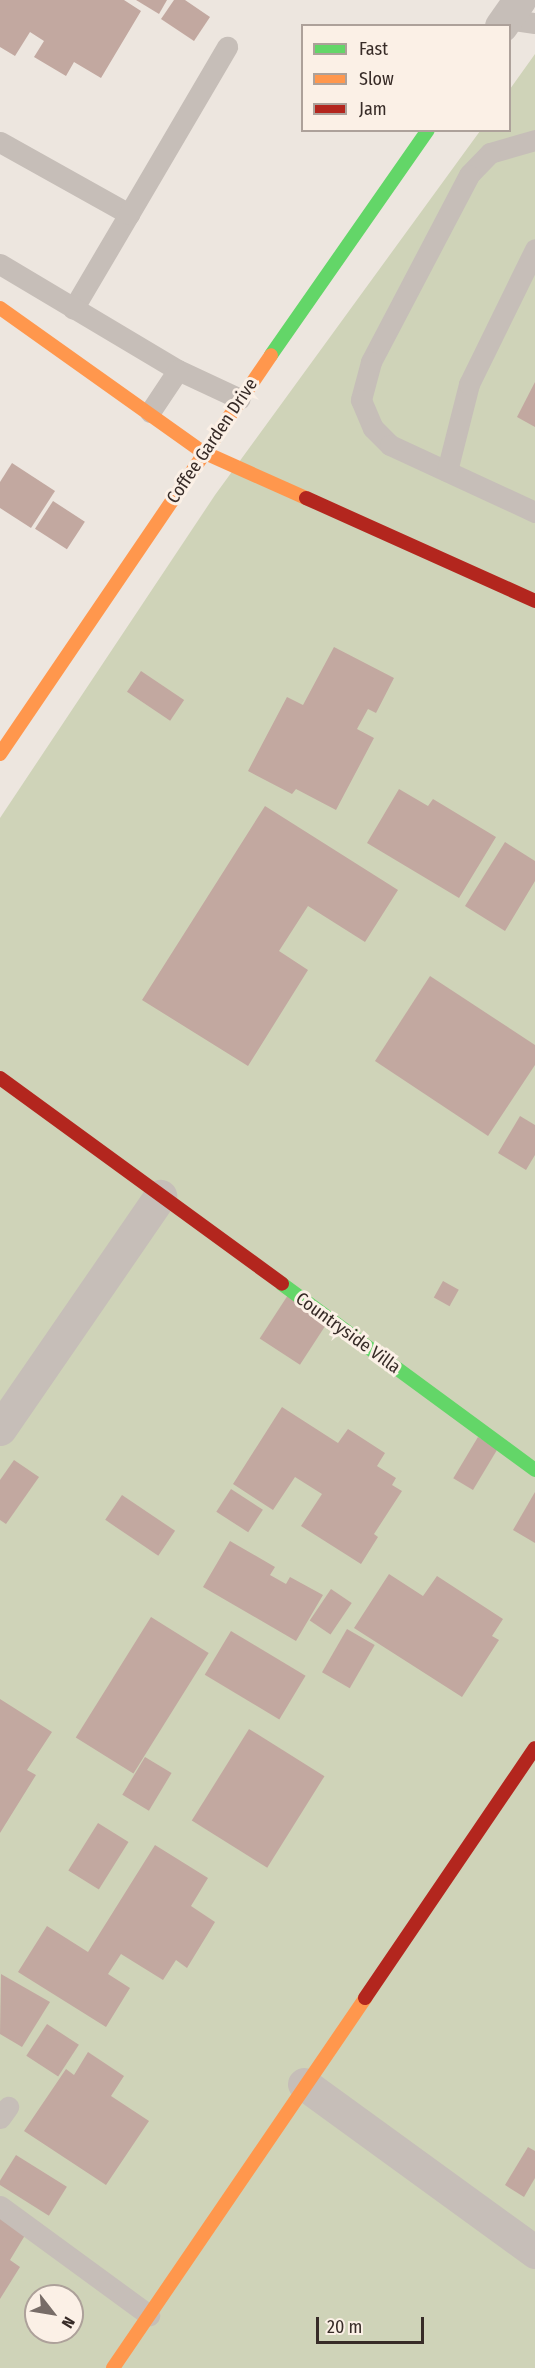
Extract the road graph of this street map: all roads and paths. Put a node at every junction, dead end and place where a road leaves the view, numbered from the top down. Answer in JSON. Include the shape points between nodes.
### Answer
{"nodes":[{"id":1,"x":228,"y":47,"type":"dead end"},
{"id":2,"x":427,"y":132,"type":"edge"},
{"id":3,"x":535,"y":140,"type":"edge"},
{"id":4,"x":0,"y":142,"type":"edge"},
{"id":5,"x":129,"y":214,"type":"junction"},
{"id":6,"x":535,"y":249,"type":"edge"},
{"id":7,"x":0,"y":264,"type":"edge"},
{"id":8,"x":0,"y":308,"type":"edge"},
{"id":9,"x":73,"y":309,"type":"junction"},
{"id":10,"x":178,"y":370,"type":"junction"},
{"id":11,"x":240,"y":399,"type":"junction"},
{"id":12,"x":150,"y":412,"type":"junction"},
{"id":13,"x":203,"y":452,"type":"junction"},
{"id":14,"x":447,"y":471,"type":"junction"},
{"id":15,"x":535,"y":512,"type":"edge"},
{"id":16,"x":535,"y":601,"type":"edge"},
{"id":17,"x":0,"y":754,"type":"edge"},
{"id":18,"x":0,"y":1078,"type":"edge"},
{"id":19,"x":160,"y":1196,"type":"junction"},
{"id":20,"x":0,"y":1429,"type":"edge"},
{"id":21,"x":535,"y":1470,"type":"edge"},
{"id":22,"x":535,"y":1748,"type":"edge"},
{"id":23,"x":304,"y":2084,"type":"junction"},
{"id":24,"x":0,"y":2206,"type":"edge"},
{"id":25,"x":535,"y":2252,"type":"edge"},
{"id":26,"x":149,"y":2314,"type":"junction"},
{"id":27,"x":113,"y":2368,"type":"edge"}],
"edges":[{"from":1,"to":5,"type":"lane"},
{"from":2,"to":11,"type":"street","name":"Coffee Garden Drive"},
{"from":3,"to":14,"type":"lane","via":[[490,153],[469,175],[371,362],[361,400],[373,428],[390,445]]},
{"from":4,"to":5,"type":"lane"},
{"from":5,"to":9,"type":"lane"},
{"from":6,"to":14,"type":"lane","via":[[469,384],[454,430]]},
{"from":7,"to":9,"type":"lane"},
{"from":8,"to":12,"type":"street"},
{"from":9,"to":10,"type":"lane"},
{"from":10,"to":11,"type":"lane"},
{"from":10,"to":12,"type":"lane"},
{"from":11,"to":13,"type":"street","name":"Coffee Garden Drive"},
{"from":12,"to":13,"type":"street"},
{"from":13,"to":16,"type":"street"},
{"from":13,"to":17,"type":"street","name":"Coffee Garden Drive"},
{"from":14,"to":15,"type":"lane"},
{"from":18,"to":19,"type":"street","name":"Countryside Villa"},
{"from":19,"to":20,"type":"street"},
{"from":19,"to":21,"type":"street","name":"Countryside Villa"},
{"from":22,"to":23,"type":"street"},
{"from":23,"to":25,"type":"street"},
{"from":23,"to":26,"type":"street"},
{"from":24,"to":26,"type":"lane"},
{"from":26,"to":27,"type":"street"}]}
